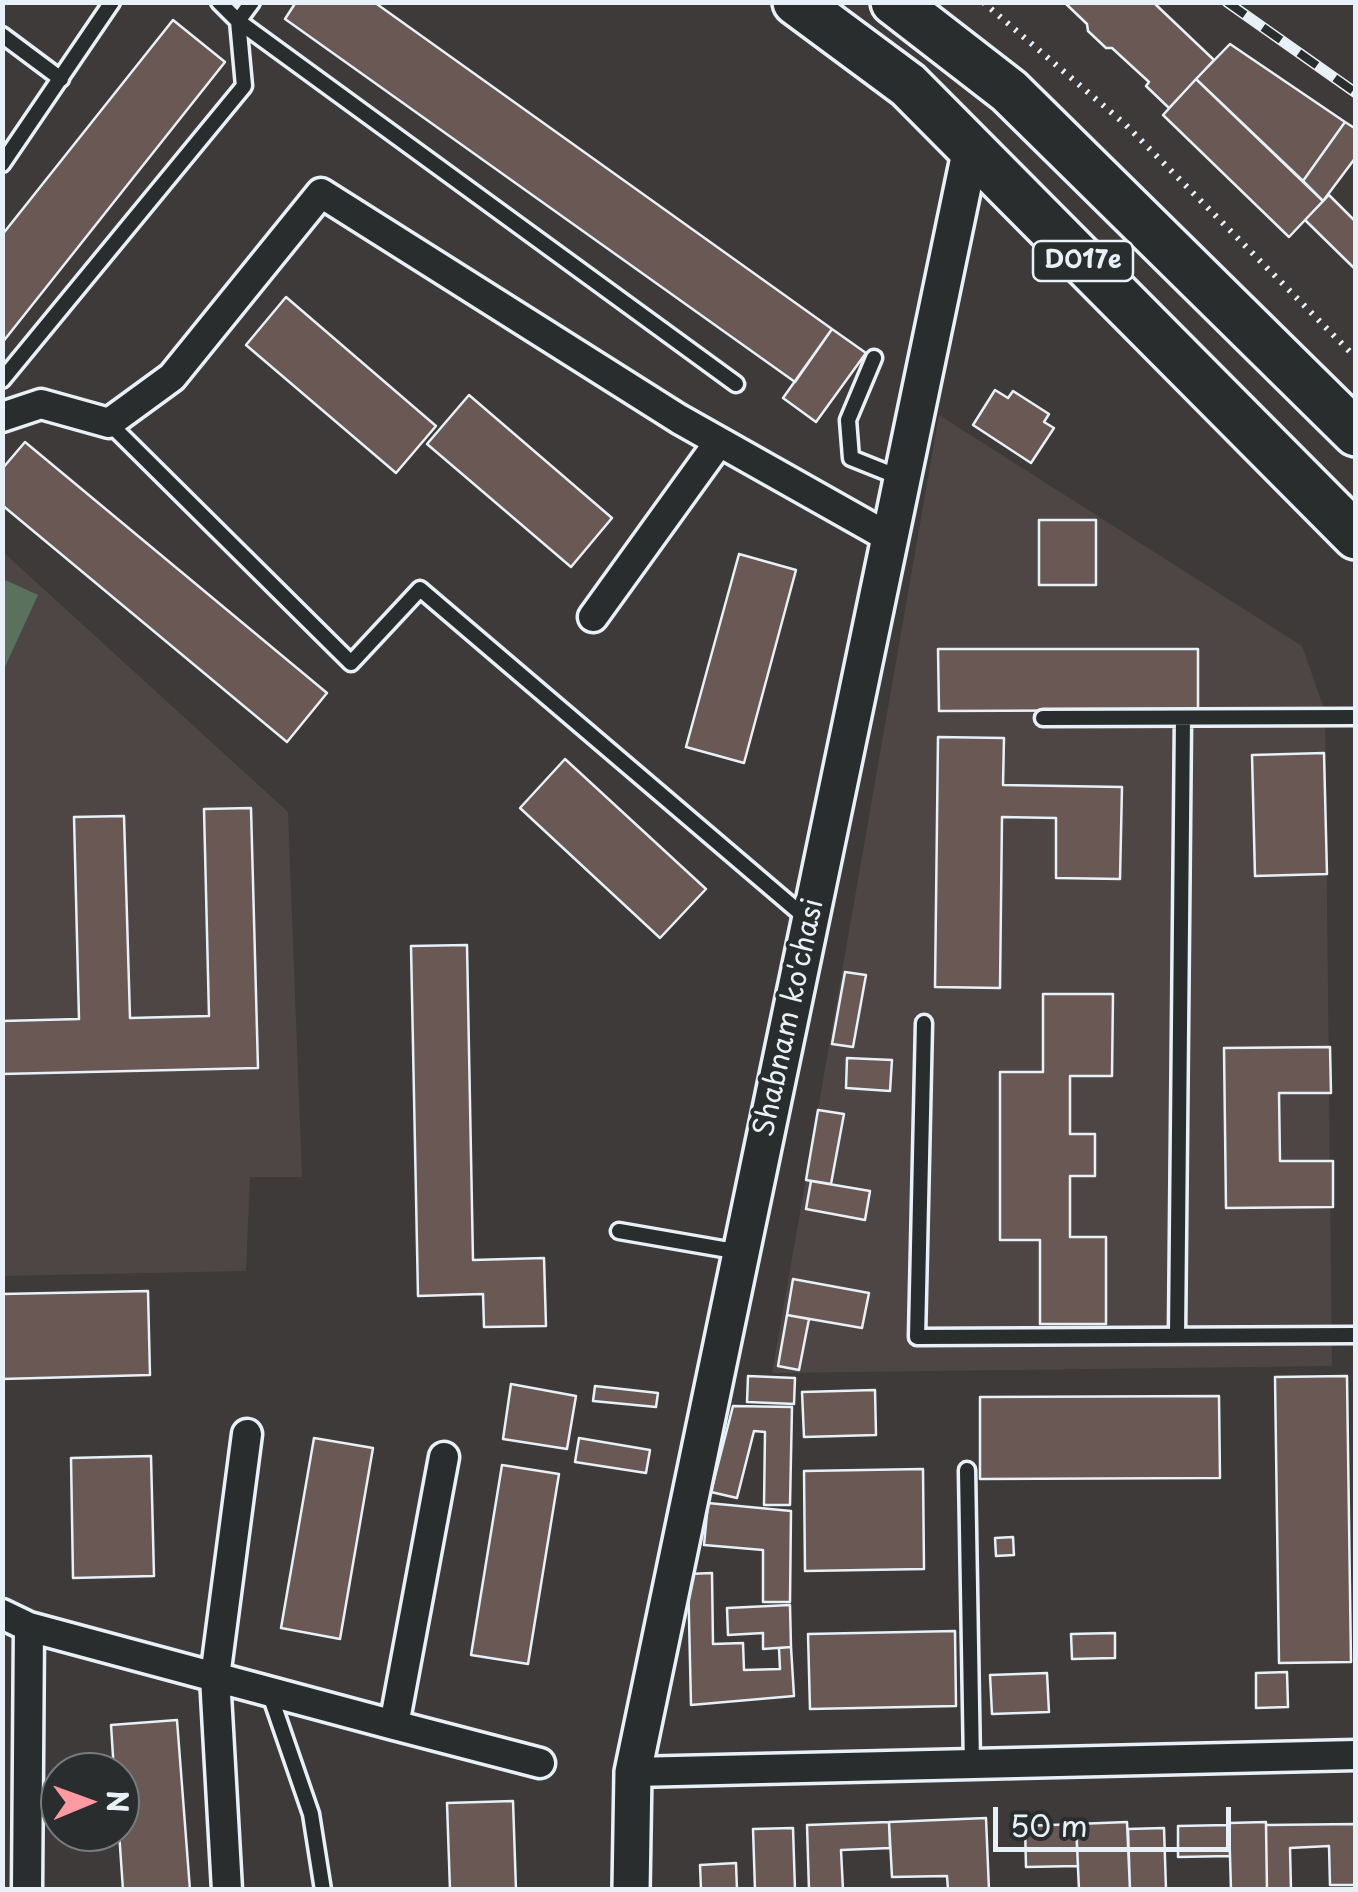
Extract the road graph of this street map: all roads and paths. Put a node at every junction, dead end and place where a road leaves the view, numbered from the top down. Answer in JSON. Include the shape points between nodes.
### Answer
{"nodes":[{"id":1,"x":112,"y":2,"type":"edge"},
{"id":2,"x":219,"y":2,"type":"edge"},
{"id":3,"x":252,"y":2,"type":"edge"},
{"id":4,"x":796,"y":2,"type":"edge"},
{"id":5,"x":894,"y":2,"type":"edge"},
{"id":6,"x":983,"y":2,"type":"edge"},
{"id":7,"x":238,"y":20,"type":"junction"},
{"id":8,"x":2,"y":36,"type":"edge"},
{"id":9,"x":61,"y":80,"type":"junction"},
{"id":10,"x":970,"y":148,"type":"junction"},
{"id":11,"x":2,"y":164,"type":"edge"},
{"id":12,"x":874,"y":358,"type":"dead end"},
{"id":13,"x":1356,"y":358,"type":"edge"},
{"id":14,"x":2,"y":380,"type":"edge"},
{"id":15,"x":736,"y":384,"type":"dead end"},
{"id":16,"x":2,"y":416,"type":"edge"},
{"id":17,"x":108,"y":424,"type":"junction"},
{"id":18,"x":1356,"y":433,"type":"edge"},
{"id":19,"x":719,"y":442,"type":"junction"},
{"id":20,"x":902,"y":478,"type":"junction"},
{"id":21,"x":1356,"y":536,"type":"edge"},
{"id":22,"x":890,"y":538,"type":"junction"},
{"id":23,"x":593,"y":617,"type":"dead end"},
{"id":24,"x":1356,"y":717,"type":"edge"},
{"id":25,"x":1043,"y":718,"type":"dead end"},
{"id":26,"x":1183,"y":718,"type":"junction"},
{"id":27,"x":810,"y":922,"type":"junction"},
{"id":28,"x":924,"y":1022,"type":"dead end"},
{"id":29,"x":620,"y":1230,"type":"dead end"},
{"id":30,"x":741,"y":1252,"type":"junction"},
{"id":31,"x":1356,"y":1335,"type":"edge"},
{"id":32,"x":1176,"y":1336,"type":"junction"},
{"id":33,"x":246,"y":1434,"type":"dead end"},
{"id":34,"x":444,"y":1457,"type":"dead end"},
{"id":35,"x":967,"y":1470,"type":"dead end"},
{"id":36,"x":2,"y":1614,"type":"edge"},
{"id":37,"x":29,"y":1627,"type":"junction"},
{"id":38,"x":216,"y":1677,"type":"junction"},
{"id":39,"x":269,"y":1692,"type":"junction"},
{"id":40,"x":394,"y":1725,"type":"junction"},
{"id":41,"x":1356,"y":1755,"type":"edge"},
{"id":42,"x":540,"y":1763,"type":"dead end"},
{"id":43,"x":972,"y":1764,"type":"junction"},
{"id":44,"x":633,"y":1772,"type":"junction"},
{"id":45,"x":27,"y":1890,"type":"edge"},
{"id":46,"x":227,"y":1890,"type":"edge"},
{"id":47,"x":323,"y":1890,"type":"edge"},
{"id":48,"x":631,"y":1890,"type":"edge"}],
"edges":[{"from":1,"to":9,"type":"lane"},
{"from":2,"to":7,"type":"lane"},
{"from":3,"to":7,"type":"lane"},
{"from":4,"to":10,"type":"main road","number":"D017e","via":[[908,85]]},
{"from":5,"to":18,"type":"main road","number":"D017e","via":[[1009,91]]},
{"from":6,"to":13,"type":"path","via":[[1126,125]]},
{"from":7,"to":14,"type":"lane","via":[[244,86]]},
{"from":7,"to":15,"type":"lane"},
{"from":8,"to":9,"type":"lane"},
{"from":9,"to":11,"type":"lane"},
{"from":10,"to":20,"type":"street","name":"Shabnam ko'chasi"},
{"from":10,"to":21,"type":"main road","number":"D017e"},
{"from":12,"to":20,"type":"lane","via":[[848,420],[852,458]]},
{"from":16,"to":17,"type":"street","via":[[41,404]]},
{"from":17,"to":19,"type":"street","via":[[172,376],[321,193]]},
{"from":17,"to":27,"type":"lane","via":[[352,663],[420,589]]},
{"from":19,"to":22,"type":"street"},
{"from":19,"to":23,"type":"street"},
{"from":20,"to":22,"type":"street","name":"Shabnam ko'chasi"},
{"from":22,"to":27,"type":"street","name":"Shabnam ko'chasi"},
{"from":24,"to":26,"type":"lane"},
{"from":25,"to":26,"type":"lane"},
{"from":26,"to":32,"type":"lane"},
{"from":27,"to":30,"type":"street","name":"Shabnam ko'chasi"},
{"from":28,"to":32,"type":"lane","via":[[917,1338]]},
{"from":29,"to":30,"type":"lane"},
{"from":30,"to":44,"type":"street","name":"Shabnam ko'chasi"},
{"from":31,"to":32,"type":"lane"},
{"from":33,"to":38,"type":"street"},
{"from":34,"to":40,"type":"street"},
{"from":35,"to":43,"type":"lane"},
{"from":36,"to":37,"type":"street"},
{"from":37,"to":38,"type":"street"},
{"from":37,"to":45,"type":"street"},
{"from":38,"to":39,"type":"street"},
{"from":38,"to":46,"type":"street"},
{"from":39,"to":40,"type":"street"},
{"from":39,"to":47,"type":"lane","via":[[311,1814]]},
{"from":40,"to":42,"type":"street"},
{"from":41,"to":43,"type":"street"},
{"from":43,"to":44,"type":"street"},
{"from":44,"to":48,"type":"street","name":"Shabnam ko'chasi"}]}
